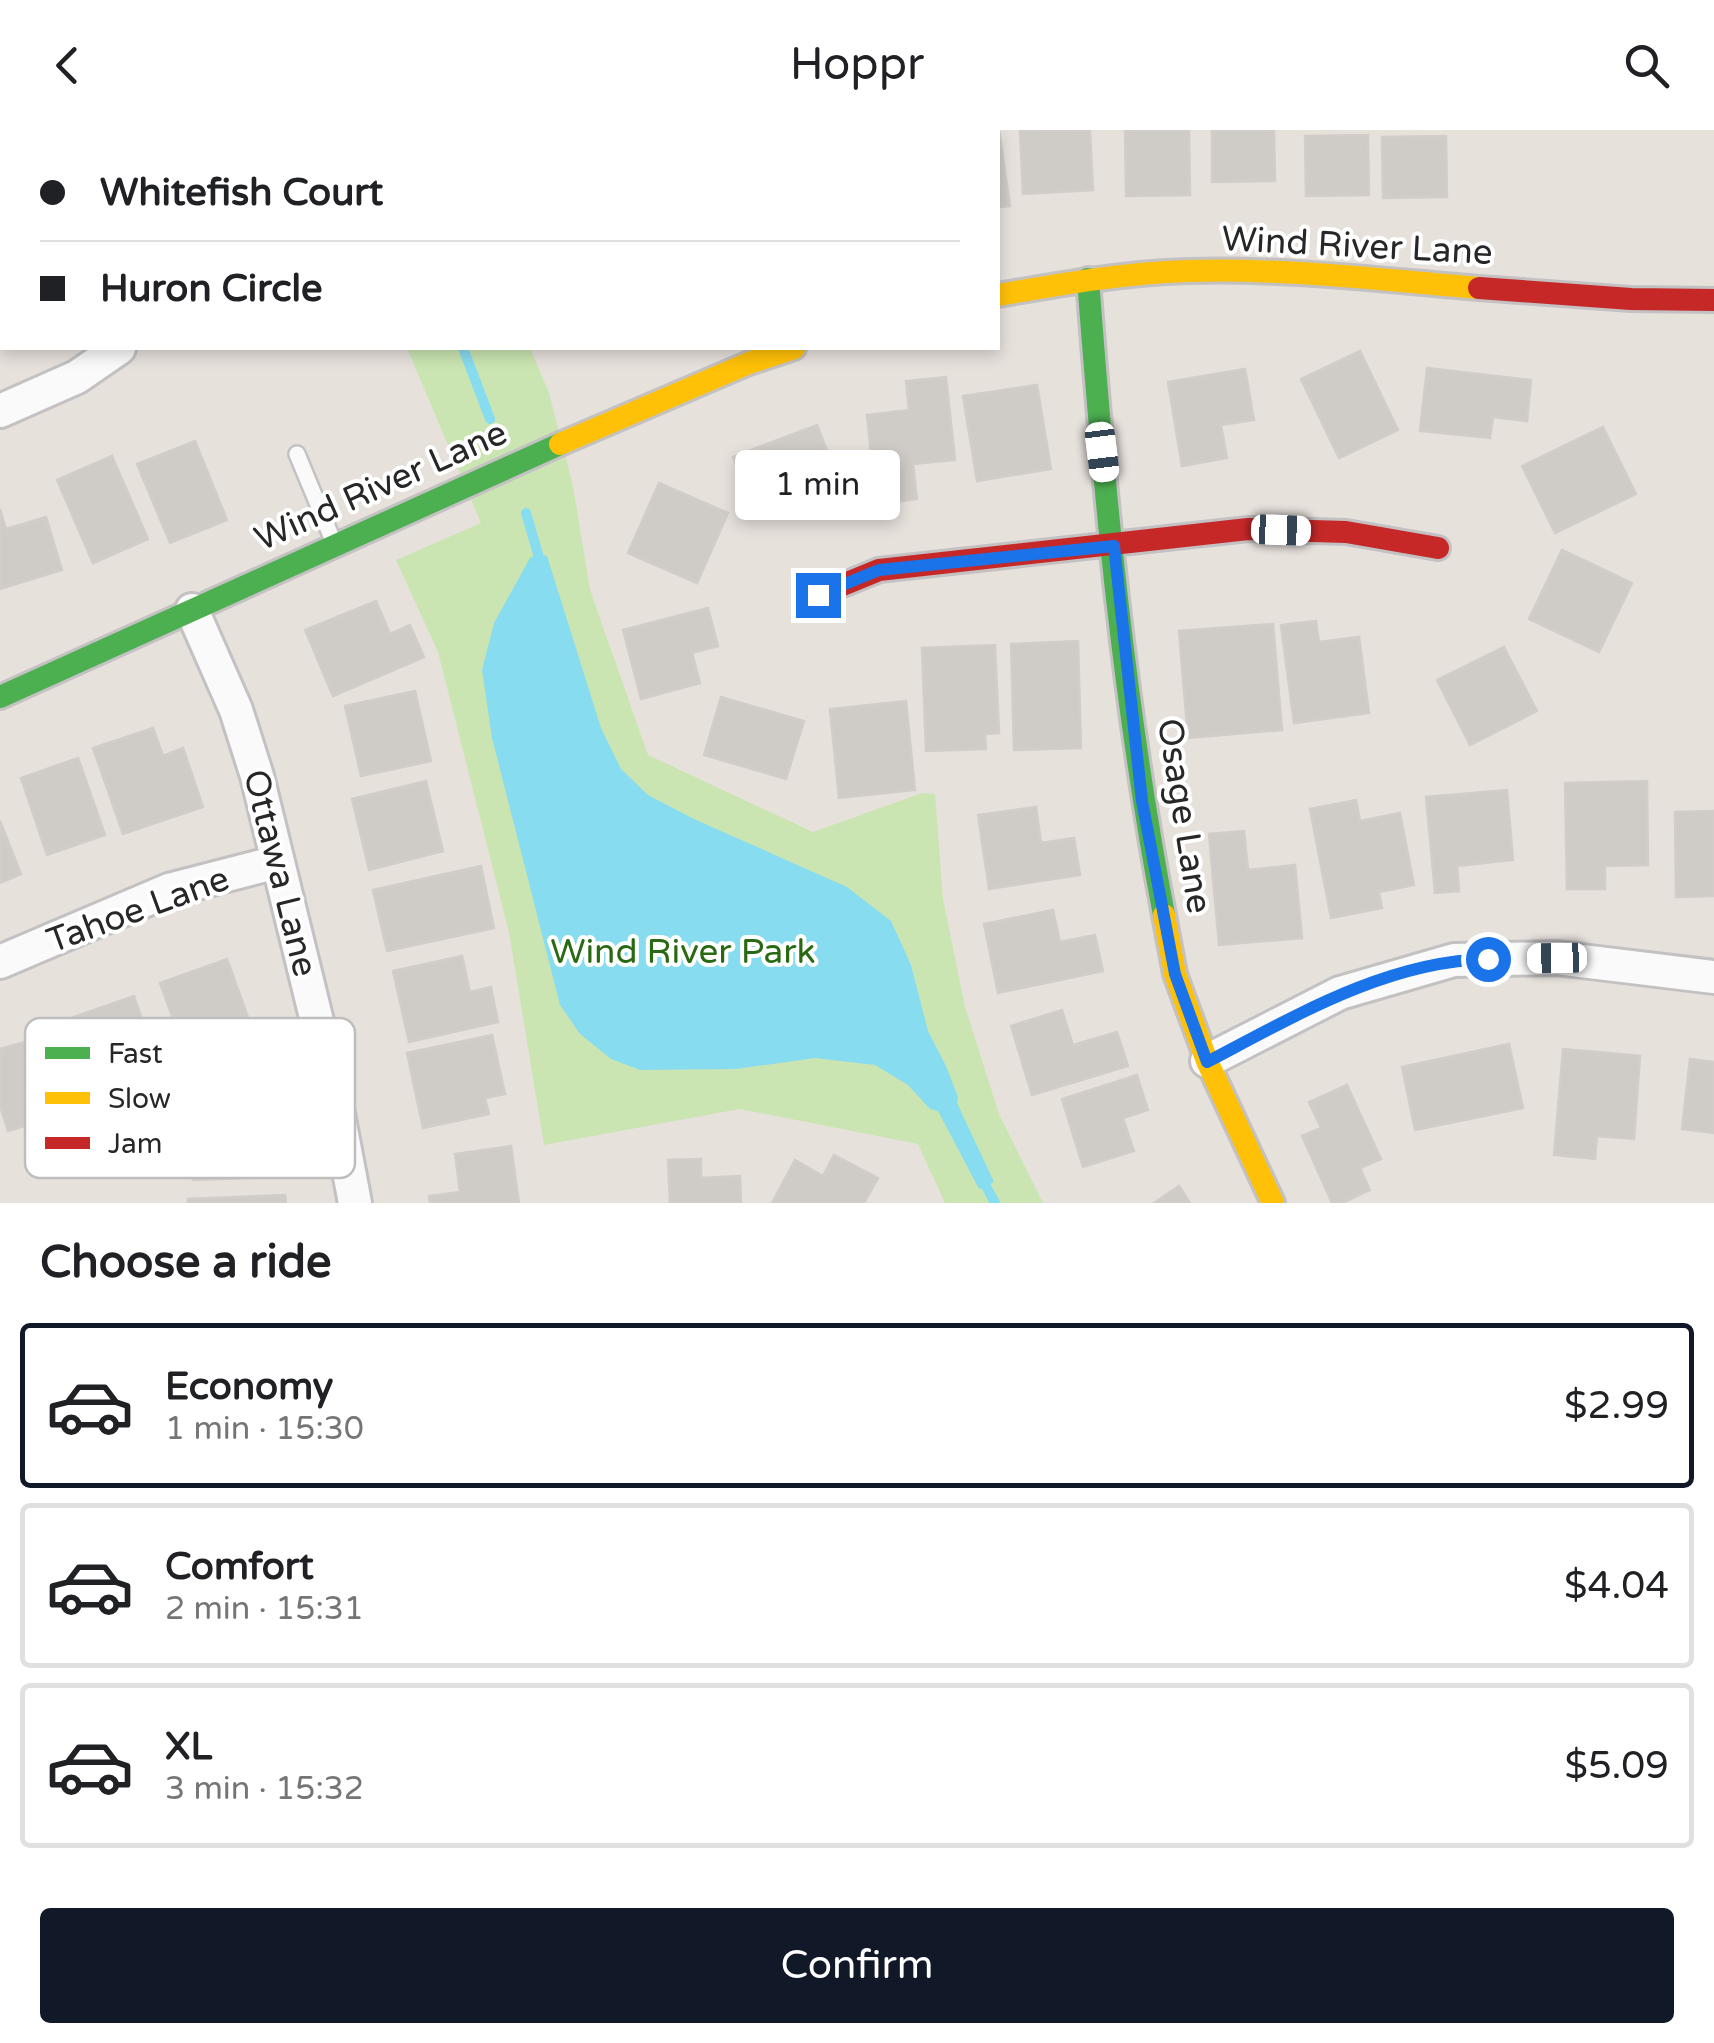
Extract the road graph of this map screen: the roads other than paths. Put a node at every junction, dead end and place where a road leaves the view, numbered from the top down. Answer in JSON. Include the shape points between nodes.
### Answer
{"nodes":[{"id":1,"x":1088,"y":279,"type":"junction"},
{"id":2,"x":1000,"y":295,"type":"edge"},
{"id":3,"x":1714,"y":300,"type":"edge"},
{"id":4,"x":117,"y":350,"type":"edge"},
{"id":5,"x":781,"y":350,"type":"edge"},
{"id":6,"x":747,"y":355,"type":"edge"},
{"id":7,"x":0,"y":411,"type":"edge"},
{"id":8,"x":297,"y":454,"type":"dead end"},
{"id":9,"x":334,"y":545,"type":"junction"},
{"id":10,"x":1114,"y":546,"type":"junction"},
{"id":11,"x":1438,"y":548,"type":"dead end"},
{"id":12,"x":818,"y":595,"type":"dead end"},
{"id":13,"x":192,"y":610,"type":"junction"},
{"id":14,"x":0,"y":696,"type":"edge"},
{"id":15,"x":277,"y":862,"type":"junction"},
{"id":16,"x":0,"y":962,"type":"edge"},
{"id":17,"x":1714,"y":977,"type":"edge"},
{"id":18,"x":316,"y":1018,"type":"edge"},
{"id":19,"x":1207,"y":1062,"type":"junction"},
{"id":20,"x":350,"y":1178,"type":"edge"},
{"id":21,"x":355,"y":1203,"type":"edge"},
{"id":22,"x":1273,"y":1203,"type":"edge"}],
"edges":[{"from":1,"to":2,"type":"street","name":"Wind River Lane"},
{"from":1,"to":3,"type":"street","name":"Wind River Lane","via":[[1286,273]]},
{"from":1,"to":10,"type":"street","name":"Osage Lane"},
{"from":4,"to":7,"type":"street","via":[[77,377]]},
{"from":5,"to":6,"type":"street","name":"Wind River Lane"},
{"from":6,"to":9,"type":"street","name":"Wind River Lane"},
{"from":8,"to":9,"type":"lane"},
{"from":9,"to":13,"type":"street","name":"Wind River Lane"},
{"from":10,"to":11,"type":"street","via":[[1248,529],[1346,532]]},
{"from":10,"to":12,"type":"street","via":[[879,570]]},
{"from":10,"to":19,"type":"street","name":"Osage Lane","via":[[1142,801],[1175,974]]},
{"from":13,"to":14,"type":"street","name":"Wind River Lane"},
{"from":13,"to":15,"type":"street","name":"Ottawa Lane","via":[[236,710]]},
{"from":15,"to":16,"type":"street","name":"Tahoe Lane","via":[[170,890]]},
{"from":15,"to":18,"type":"street","name":"Ottawa Lane"},
{"from":17,"to":19,"type":"street","via":[[1557,958],[1454,960],[1340,993]]},
{"from":19,"to":22,"type":"street","name":"Osage Lane"},
{"from":20,"to":21,"type":"street","name":"Ottawa Lane"}]}
